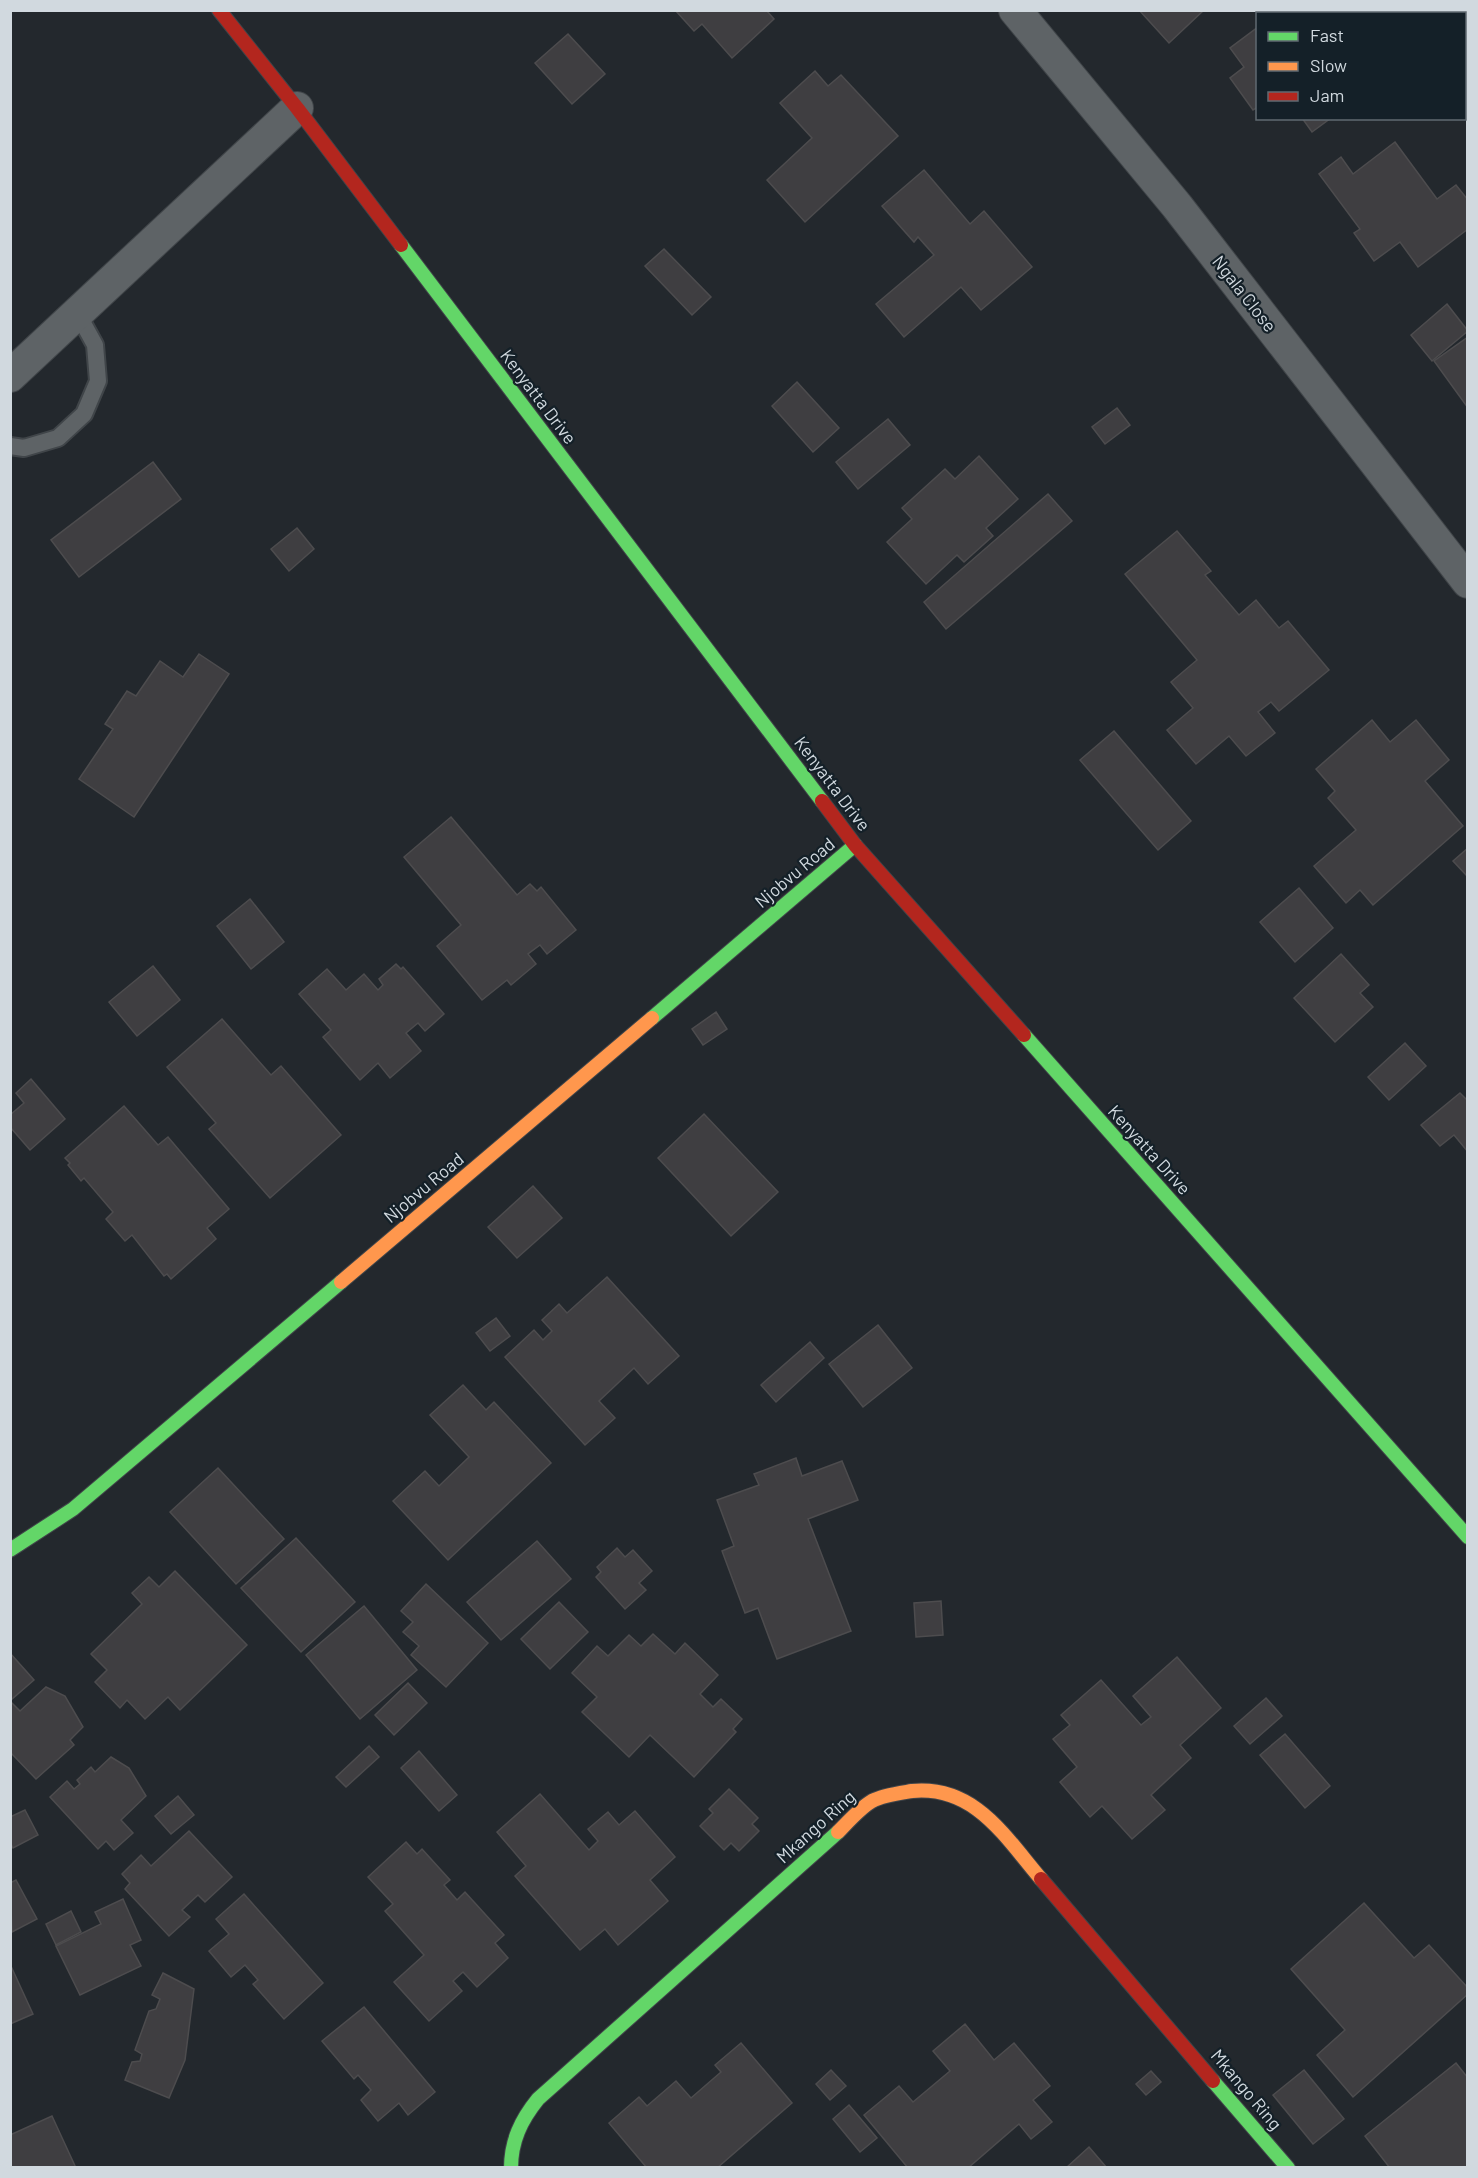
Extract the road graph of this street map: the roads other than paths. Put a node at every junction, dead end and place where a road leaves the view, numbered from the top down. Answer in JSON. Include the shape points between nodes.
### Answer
{"nodes":[{"id":1,"x":219,"y":10,"type":"edge"},
{"id":2,"x":1015,"y":10,"type":"edge"},
{"id":3,"x":297,"y":108,"type":"junction"},
{"id":4,"x":78,"y":314,"type":"junction"},
{"id":5,"x":10,"y":376,"type":"edge"},
{"id":6,"x":10,"y":446,"type":"edge"},
{"id":7,"x":1465,"y":575,"type":"edge"},
{"id":8,"x":855,"y":845,"type":"junction"},
{"id":9,"x":1467,"y":1537,"type":"edge"},
{"id":10,"x":10,"y":1550,"type":"edge"},
{"id":11,"x":511,"y":2168,"type":"edge"},
{"id":12,"x":1288,"y":2168,"type":"edge"}],
"edges":[{"from":1,"to":3,"type":"street","name":"Kenyatta Drive"},
{"from":2,"to":7,"type":"street","name":"Ngala Close","via":[[1177,206]]},
{"from":3,"to":4,"type":"street"},
{"from":3,"to":8,"type":"street","name":"Kenyatta Drive"},
{"from":4,"to":5,"type":"street"},
{"from":4,"to":6,"type":"lane","via":[[95,345],[98,381],[84,414],[58,438],[24,448]]},
{"from":8,"to":9,"type":"street","name":"Kenyatta Drive"},
{"from":8,"to":10,"type":"street","name":"Njobvu Road","via":[[73,1509]]},
{"from":11,"to":12,"type":"street","name":"Mkango Ring","via":[[511,2146],[518,2127],[538,2099],[872,1801],[898,1792],[924,1790],[963,1799],[986,1815]]}]}
